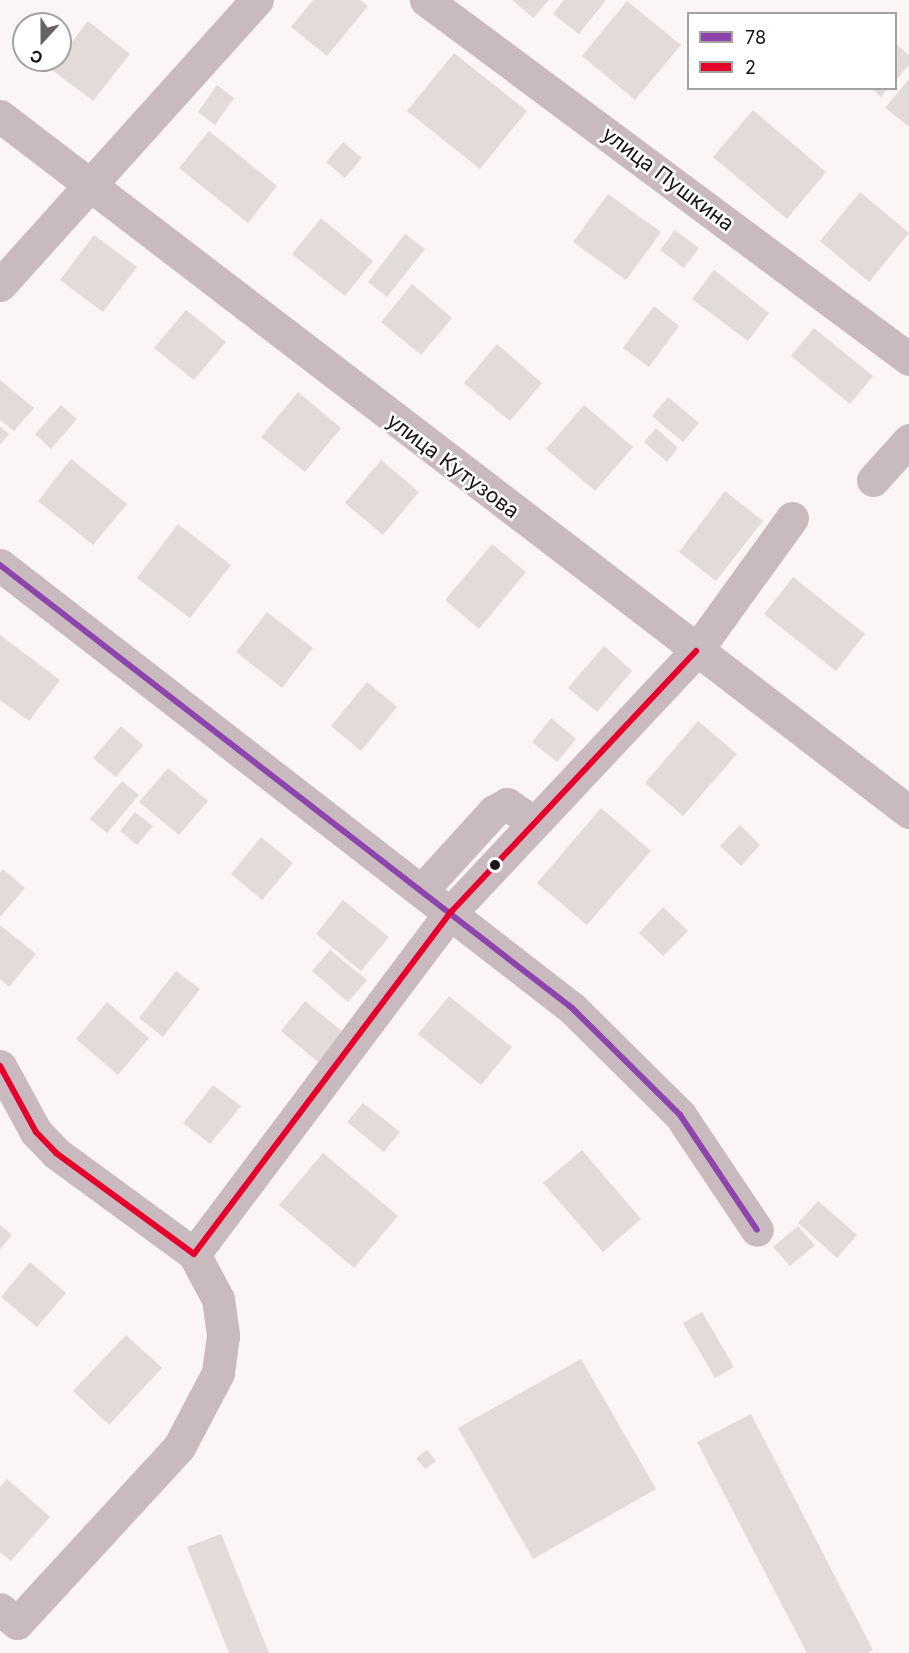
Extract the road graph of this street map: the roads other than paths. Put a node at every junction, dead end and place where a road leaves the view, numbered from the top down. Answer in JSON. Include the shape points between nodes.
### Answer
{"nodes":[{"id":1,"x":257,"y":0,"type":"edge"},
{"id":2,"x":426,"y":0,"type":"edge"},
{"id":3,"x":0,"y":116,"type":"edge"},
{"id":4,"x":88,"y":188,"type":"junction"},
{"id":5,"x":0,"y":285,"type":"edge"},
{"id":6,"x":909,"y":358,"type":"edge"},
{"id":7,"x":909,"y":440,"type":"edge"},
{"id":8,"x":873,"y":480,"type":"dead end"},
{"id":9,"x":792,"y":518,"type":"dead end"},
{"id":10,"x":0,"y":565,"type":"edge"},
{"id":11,"x":696,"y":651,"type":"junction"},
{"id":12,"x":909,"y":812,"type":"edge"},
{"id":13,"x":534,"y":823,"type":"junction"},
{"id":14,"x":423,"y":889,"type":"junction"},
{"id":15,"x":451,"y":912,"type":"junction"},
{"id":16,"x":0,"y":1066,"type":"edge"},
{"id":17,"x":757,"y":1230,"type":"dead end"},
{"id":18,"x":194,"y":1254,"type":"junction"},
{"id":19,"x":9,"y":1616,"type":"edge"}],
"edges":[{"from":1,"to":4,"type":"street"},
{"from":2,"to":6,"type":"street","name":"улица Пушкина"},
{"from":3,"to":4,"type":"street","name":"улица Кутузова"},
{"from":4,"to":5,"type":"street"},
{"from":4,"to":11,"type":"street","name":"улица Кутузова"},
{"from":7,"to":8,"type":"street"},
{"from":9,"to":11,"type":"street"},
{"from":10,"to":14,"type":"street"},
{"from":11,"to":12,"type":"street","name":"улица Кутузова"},
{"from":11,"to":13,"type":"street"},
{"from":13,"to":14,"type":"street","via":[[507,804],[494,811]]},
{"from":13,"to":15,"type":"street"},
{"from":14,"to":15,"type":"street"},
{"from":15,"to":17,"type":"street","via":[[572,1008],[680,1115]]},
{"from":15,"to":18,"type":"street"},
{"from":16,"to":18,"type":"street","via":[[36,1132],[50,1146]]},
{"from":18,"to":19,"type":"street","via":[[218,1299],[223,1336],[218,1373],[203,1408],[138,1495]]}]}
